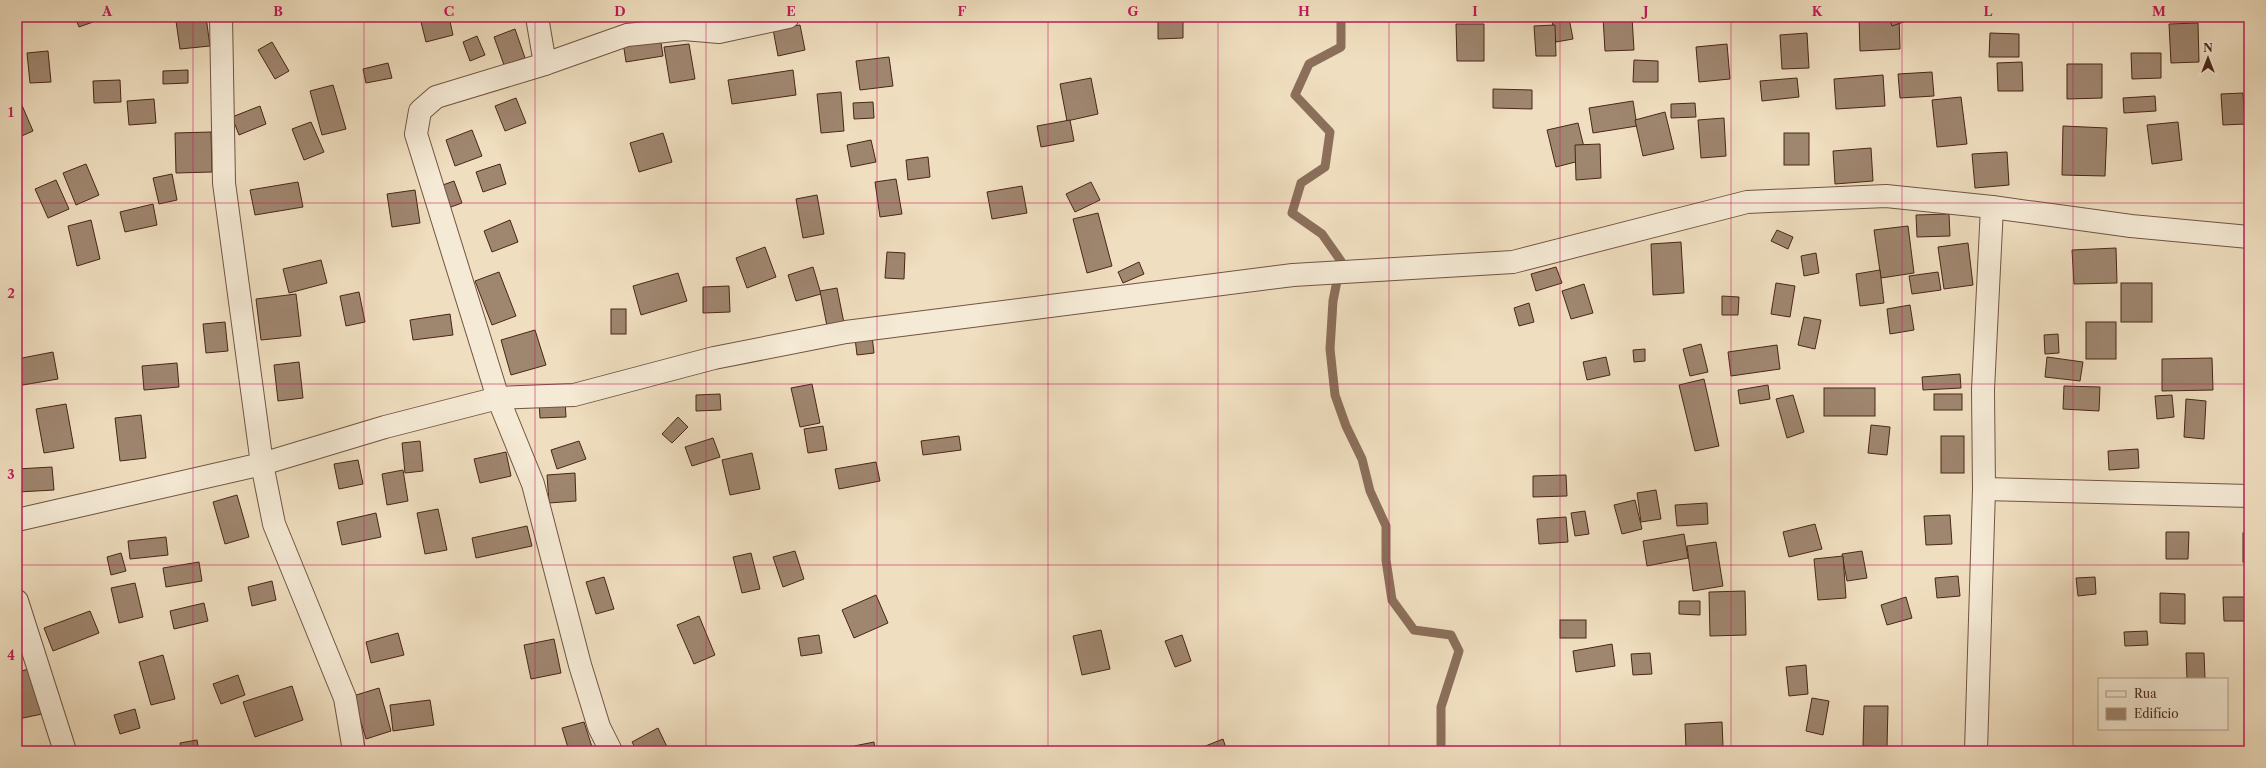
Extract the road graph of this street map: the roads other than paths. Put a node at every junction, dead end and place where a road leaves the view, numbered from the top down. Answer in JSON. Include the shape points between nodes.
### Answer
{"nodes":[{"id":1,"x":221,"y":17,"type":"edge"},
{"id":2,"x":537,"y":17,"type":"edge"},
{"id":3,"x":788,"y":17,"type":"edge"},
{"id":4,"x":545,"y":64,"type":"junction"},
{"id":5,"x":1992,"y":207,"type":"junction"},
{"id":6,"x":2249,"y":236,"type":"edge"},
{"id":7,"x":498,"y":398,"type":"junction"},
{"id":8,"x":262,"y":464,"type":"junction"},
{"id":9,"x":1984,"y":489,"type":"junction"},
{"id":10,"x":2249,"y":496,"type":"edge"},
{"id":11,"x":17,"y":520,"type":"edge"},
{"id":12,"x":17,"y":601,"type":"edge"},
{"id":13,"x":65,"y":751,"type":"edge"},
{"id":14,"x":354,"y":751,"type":"edge"},
{"id":15,"x":611,"y":751,"type":"edge"},
{"id":16,"x":1976,"y":751,"type":"edge"}],
"edges":[{"from":1,"to":8,"type":"street","via":[[224,183]]},
{"from":2,"to":4,"type":"street"},
{"from":3,"to":4,"type":"street","via":[[719,32],[684,30],[627,35]]},
{"from":4,"to":7,"type":"street","via":[[436,97],[420,111],[416,134]]},
{"from":5,"to":6,"type":"street","via":[[2131,226]]},
{"from":5,"to":7,"type":"street","via":[[1886,196],[1747,202],[1513,262],[1293,275],[846,332],[714,358],[574,395]]},
{"from":5,"to":9,"type":"street","via":[[1983,390]]},
{"from":7,"to":8,"type":"street","via":[[385,427]]},
{"from":7,"to":15,"type":"street","via":[[533,484],[580,665],[599,727]]},
{"from":8,"to":11,"type":"street"},
{"from":8,"to":14,"type":"street","via":[[274,524],[344,698]]},
{"from":9,"to":10,"type":"street"},
{"from":9,"to":16,"type":"street"},
{"from":12,"to":13,"type":"street"}]}
